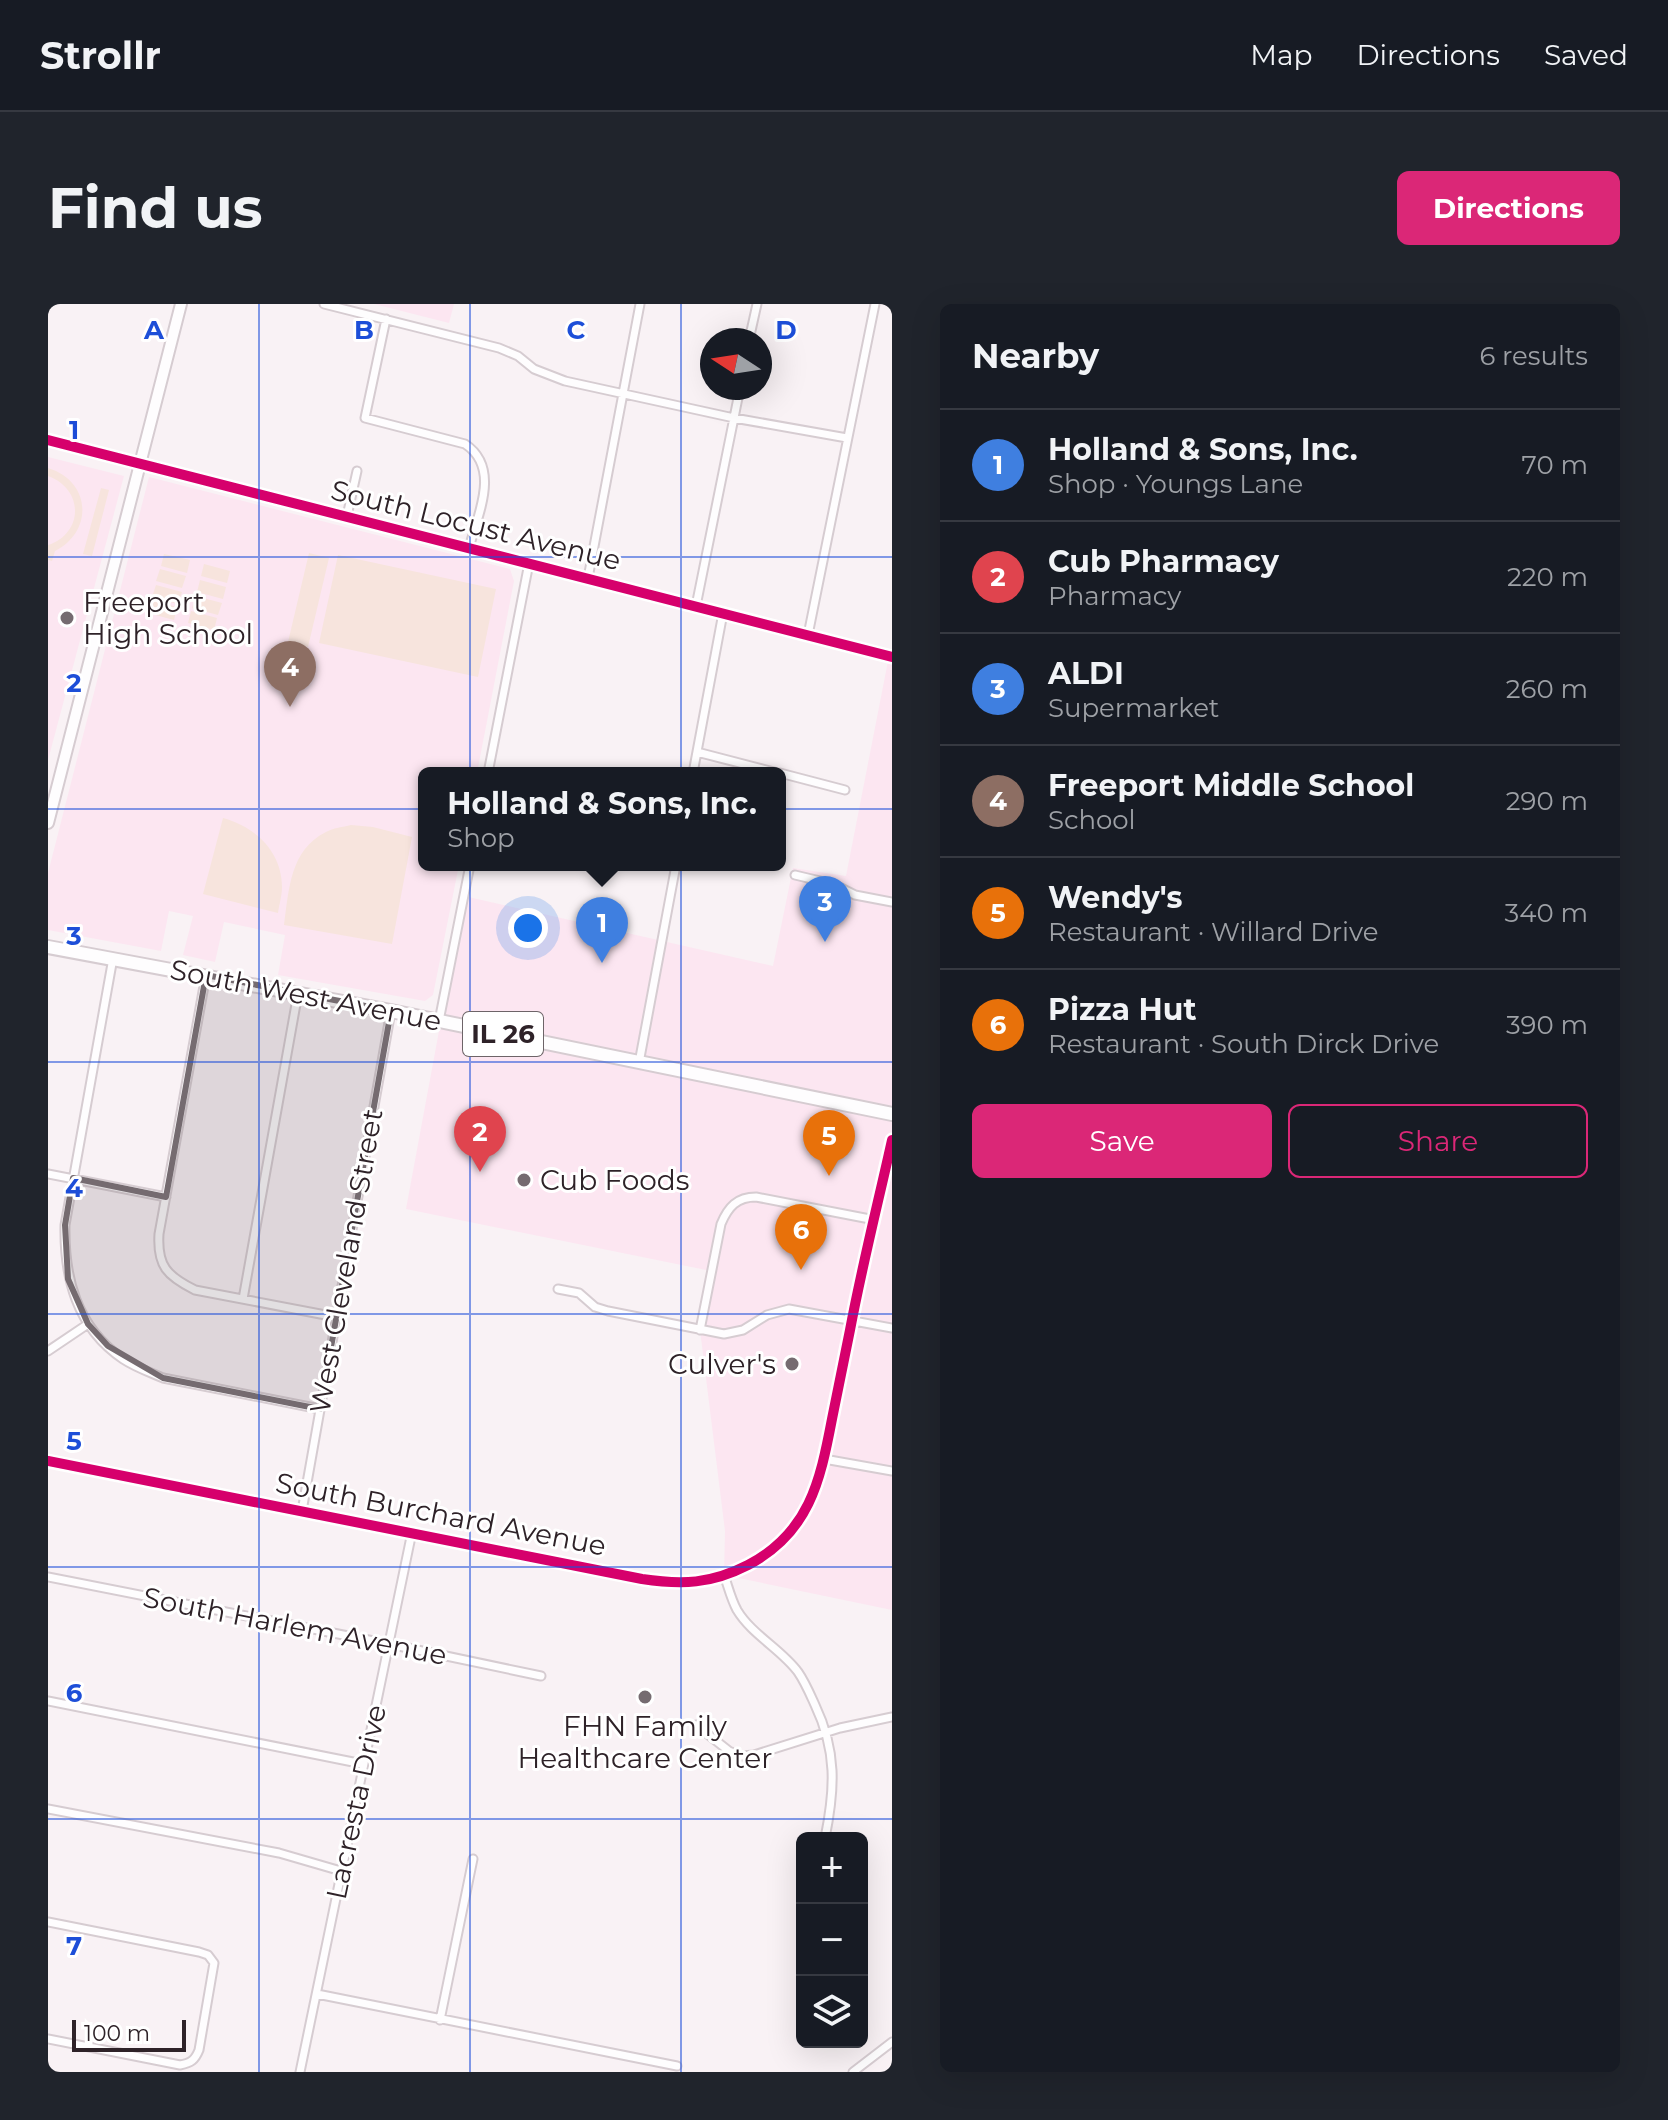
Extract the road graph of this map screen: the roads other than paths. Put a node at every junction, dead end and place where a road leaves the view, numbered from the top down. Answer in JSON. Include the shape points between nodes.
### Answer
{"nodes":[{"id":1,"x":181,"y":304,"type":"edge"},
{"id":2,"x":324,"y":304,"type":"edge"},
{"id":3,"x":640,"y":304,"type":"edge"},
{"id":4,"x":757,"y":304,"type":"edge"},
{"id":5,"x":875,"y":304,"type":"edge"},
{"id":6,"x":386,"y":319,"type":"junction"},
{"id":7,"x":752,"y":328,"type":"edge"},
{"id":8,"x":622,"y":395,"type":"junction"},
{"id":9,"x":738,"y":400,"type":"edge"},
{"id":10,"x":734,"y":418,"type":"junction"},
{"id":11,"x":847,"y":438,"type":"junction"},
{"id":12,"x":48,"y":440,"type":"edge"},
{"id":13,"x":140,"y":464,"type":"junction"},
{"id":14,"x":357,"y":471,"type":"dead end"},
{"id":15,"x":347,"y":516,"type":"junction"},
{"id":16,"x":469,"y":548,"type":"junction"},
{"id":17,"x":529,"y":563,"type":"junction"},
{"id":18,"x":588,"y":578,"type":"junction"},
{"id":19,"x":696,"y":606,"type":"junction"},
{"id":20,"x":723,"y":613,"type":"junction"},
{"id":21,"x":808,"y":635,"type":"junction"},
{"id":22,"x":892,"y":657,"type":"edge"},
{"id":23,"x":697,"y":752,"type":"junction"},
{"id":24,"x":489,"y":767,"type":"edge"},
{"id":25,"x":694,"y":767,"type":"edge"},
{"id":26,"x":756,"y":767,"type":"edge"},
{"id":27,"x":786,"y":775,"type":"edge"},
{"id":28,"x":845,"y":790,"type":"dead end"},
{"id":29,"x":48,"y":823,"type":"edge"},
{"id":30,"x":469,"y":871,"type":"edge"},
{"id":31,"x":675,"y":871,"type":"edge"},
{"id":32,"x":795,"y":875,"type":"dead end"},
{"id":33,"x":892,"y":902,"type":"edge"},
{"id":34,"x":48,"y":947,"type":"edge"},
{"id":35,"x":113,"y":958,"type":"junction"},
{"id":36,"x":206,"y":975,"type":"junction"},
{"id":37,"x":298,"y":993,"type":"junction"},
{"id":38,"x":391,"y":1011,"type":"junction"},
{"id":39,"x":439,"y":1021,"type":"junction"},
{"id":40,"x":639,"y":1063,"type":"junction"},
{"id":41,"x":892,"y":1114,"type":"edge"},
{"id":42,"x":892,"y":1140,"type":"edge"},
{"id":43,"x":48,"y":1174,"type":"edge"},
{"id":44,"x":73,"y":1178,"type":"junction"},
{"id":45,"x":166,"y":1197,"type":"junction"},
{"id":46,"x":875,"y":1220,"type":"junction"},
{"id":47,"x":558,"y":1289,"type":"dead end"},
{"id":48,"x":243,"y":1299,"type":"junction"},
{"id":49,"x":336,"y":1317,"type":"junction"},
{"id":50,"x":852,"y":1321,"type":"junction"},
{"id":51,"x":88,"y":1324,"type":"junction"},
{"id":52,"x":892,"y":1328,"type":"edge"},
{"id":53,"x":700,"y":1330,"type":"junction"},
{"id":54,"x":48,"y":1351,"type":"edge"},
{"id":55,"x":320,"y":1409,"type":"junction"},
{"id":56,"x":824,"y":1459,"type":"junction"},
{"id":57,"x":48,"y":1461,"type":"edge"},
{"id":58,"x":892,"y":1471,"type":"edge"},
{"id":59,"x":302,"y":1511,"type":"junction"},
{"id":60,"x":412,"y":1532,"type":"junction"},
{"id":61,"x":724,"y":1575,"type":"junction"},
{"id":62,"x":48,"y":1577,"type":"edge"},
{"id":63,"x":389,"y":1644,"type":"junction"},
{"id":64,"x":541,"y":1676,"type":"dead end"},
{"id":65,"x":48,"y":1701,"type":"edge"},
{"id":66,"x":892,"y":1717,"type":"edge"},
{"id":67,"x":696,"y":1725,"type":"dead end"},
{"id":68,"x":826,"y":1732,"type":"junction"},
{"id":69,"x":363,"y":1764,"type":"junction"},
{"id":70,"x":48,"y":1809,"type":"edge"},
{"id":71,"x":826,"y":1832,"type":"edge"},
{"id":72,"x":473,"y":1859,"type":"dead end"},
{"id":73,"x":341,"y":1871,"type":"junction"},
{"id":74,"x":48,"y":1922,"type":"edge"},
{"id":75,"x":317,"y":1994,"type":"junction"},
{"id":76,"x":440,"y":2020,"type":"junction"},
{"id":77,"x":48,"y":2039,"type":"edge"},
{"id":78,"x":892,"y":2042,"type":"edge"},
{"id":79,"x":677,"y":2066,"type":"dead end"},
{"id":80,"x":300,"y":2072,"type":"edge"},
{"id":81,"x":853,"y":2072,"type":"edge"}],
"edges":[{"from":1,"to":13,"type":"main road"},
{"from":2,"to":6,"type":"street"},
{"from":3,"to":8,"type":"street"},
{"from":4,"to":7,"type":"street"},
{"from":5,"to":11,"type":"street"},
{"from":6,"to":8,"type":"street","via":[[499,348],[565,381]]},
{"from":6,"to":16,"type":"street","via":[[365,418],[474,450],[485,472],[485,486]]},
{"from":8,"to":10,"type":"street"},
{"from":8,"to":18,"type":"street"},
{"from":9,"to":10,"type":"street"},
{"from":10,"to":11,"type":"street"},
{"from":10,"to":19,"type":"street"},
{"from":11,"to":21,"type":"street"},
{"from":12,"to":13,"type":"street","name":"South Locust Avenue"},
{"from":13,"to":15,"type":"street","name":"South Locust Avenue"},
{"from":13,"to":29,"type":"main road"},
{"from":14,"to":15,"type":"street"},
{"from":15,"to":16,"type":"street","name":"South Locust Avenue"},
{"from":16,"to":17,"type":"street","name":"South Locust Avenue"},
{"from":17,"to":18,"type":"street","name":"South Locust Avenue"},
{"from":17,"to":24,"type":"street"},
{"from":18,"to":19,"type":"street","name":"South Locust Avenue"},
{"from":19,"to":20,"type":"street","name":"South Locust Avenue"},
{"from":20,"to":21,"type":"street","name":"South Locust Avenue"},
{"from":20,"to":23,"type":"street"},
{"from":21,"to":22,"type":"street","name":"South Locust Avenue"},
{"from":23,"to":25,"type":"street"},
{"from":23,"to":26,"type":"street"},
{"from":27,"to":28,"type":"street"},
{"from":30,"to":39,"type":"street"},
{"from":31,"to":40,"type":"street"},
{"from":32,"to":33,"type":"street"},
{"from":34,"to":35,"type":"main road","name":"South West Avenue","number":"IL 26"},
{"from":35,"to":36,"type":"main road","name":"South West Avenue","number":"IL 26"},
{"from":35,"to":44,"type":"street"},
{"from":36,"to":37,"type":"main road","name":"South West Avenue","number":"IL 26"},
{"from":36,"to":45,"type":"street"},
{"from":37,"to":38,"type":"main road","name":"South West Avenue","number":"IL 26"},
{"from":37,"to":48,"type":"street"},
{"from":38,"to":39,"type":"main road","name":"South West Avenue","number":"IL 26"},
{"from":38,"to":49,"type":"street","name":"West Cleveland Street"},
{"from":39,"to":40,"type":"main road","name":"South West Avenue","number":"IL 26"},
{"from":40,"to":41,"type":"main road","name":"South West Avenue","number":"IL 26"},
{"from":42,"to":46,"type":"street","name":"South Burchard Avenue"},
{"from":43,"to":44,"type":"street"},
{"from":44,"to":45,"type":"street"},
{"from":44,"to":51,"type":"street","via":[[64,1253],[68,1279]]},
{"from":45,"to":48,"type":"street","via":[[158,1250],[164,1268],[195,1290]]},
{"from":46,"to":50,"type":"street","name":"South Burchard Avenue"},
{"from":46,"to":53,"type":"street","via":[[768,1199],[737,1201],[721,1224]]},
{"from":47,"to":53,"type":"street","via":[[579,1293],[608,1311]]},
{"from":48,"to":49,"type":"street"},
{"from":49,"to":55,"type":"street","name":"West Cleveland Street"},
{"from":50,"to":52,"type":"street"},
{"from":50,"to":53,"type":"street","via":[[789,1309],[743,1330]]},
{"from":50,"to":56,"type":"street","name":"South Burchard Avenue"},
{"from":51,"to":54,"type":"street"},
{"from":51,"to":55,"type":"street","via":[[121,1358],[163,1378]]},
{"from":55,"to":59,"type":"street","name":"West Cleveland Street"},
{"from":56,"to":58,"type":"street"},
{"from":56,"to":61,"type":"street","name":"South Burchard Avenue","via":[[804,1515],[785,1539],[763,1557]]},
{"from":57,"to":59,"type":"street","name":"South Burchard Avenue"},
{"from":59,"to":60,"type":"street","name":"South Burchard Avenue"},
{"from":60,"to":61,"type":"street","name":"South Burchard Avenue","via":[[668,1583]]},
{"from":60,"to":63,"type":"street","name":"Lacresta Drive"},
{"from":61,"to":68,"type":"street","via":[[745,1621],[798,1673]]},
{"from":62,"to":63,"type":"street","name":"South Harlem Avenue"},
{"from":63,"to":64,"type":"street","name":"South Harlem Avenue"},
{"from":63,"to":69,"type":"street","name":"Lacresta Drive"},
{"from":65,"to":69,"type":"street"},
{"from":66,"to":68,"type":"street"},
{"from":67,"to":68,"type":"street","via":[[741,1756]]},
{"from":68,"to":71,"type":"street","via":[[833,1764]]},
{"from":69,"to":73,"type":"street","name":"Lacresta Drive"},
{"from":70,"to":73,"type":"street","via":[[279,1853]]},
{"from":72,"to":76,"type":"street"},
{"from":73,"to":75,"type":"street","name":"Lacresta Drive"},
{"from":74,"to":77,"type":"street","via":[[199,1952],[214,1963],[199,2050],[188,2063]]},
{"from":75,"to":76,"type":"street"},
{"from":75,"to":80,"type":"street","name":"Lacresta Drive"},
{"from":76,"to":79,"type":"street"},
{"from":78,"to":81,"type":"street"}]}
